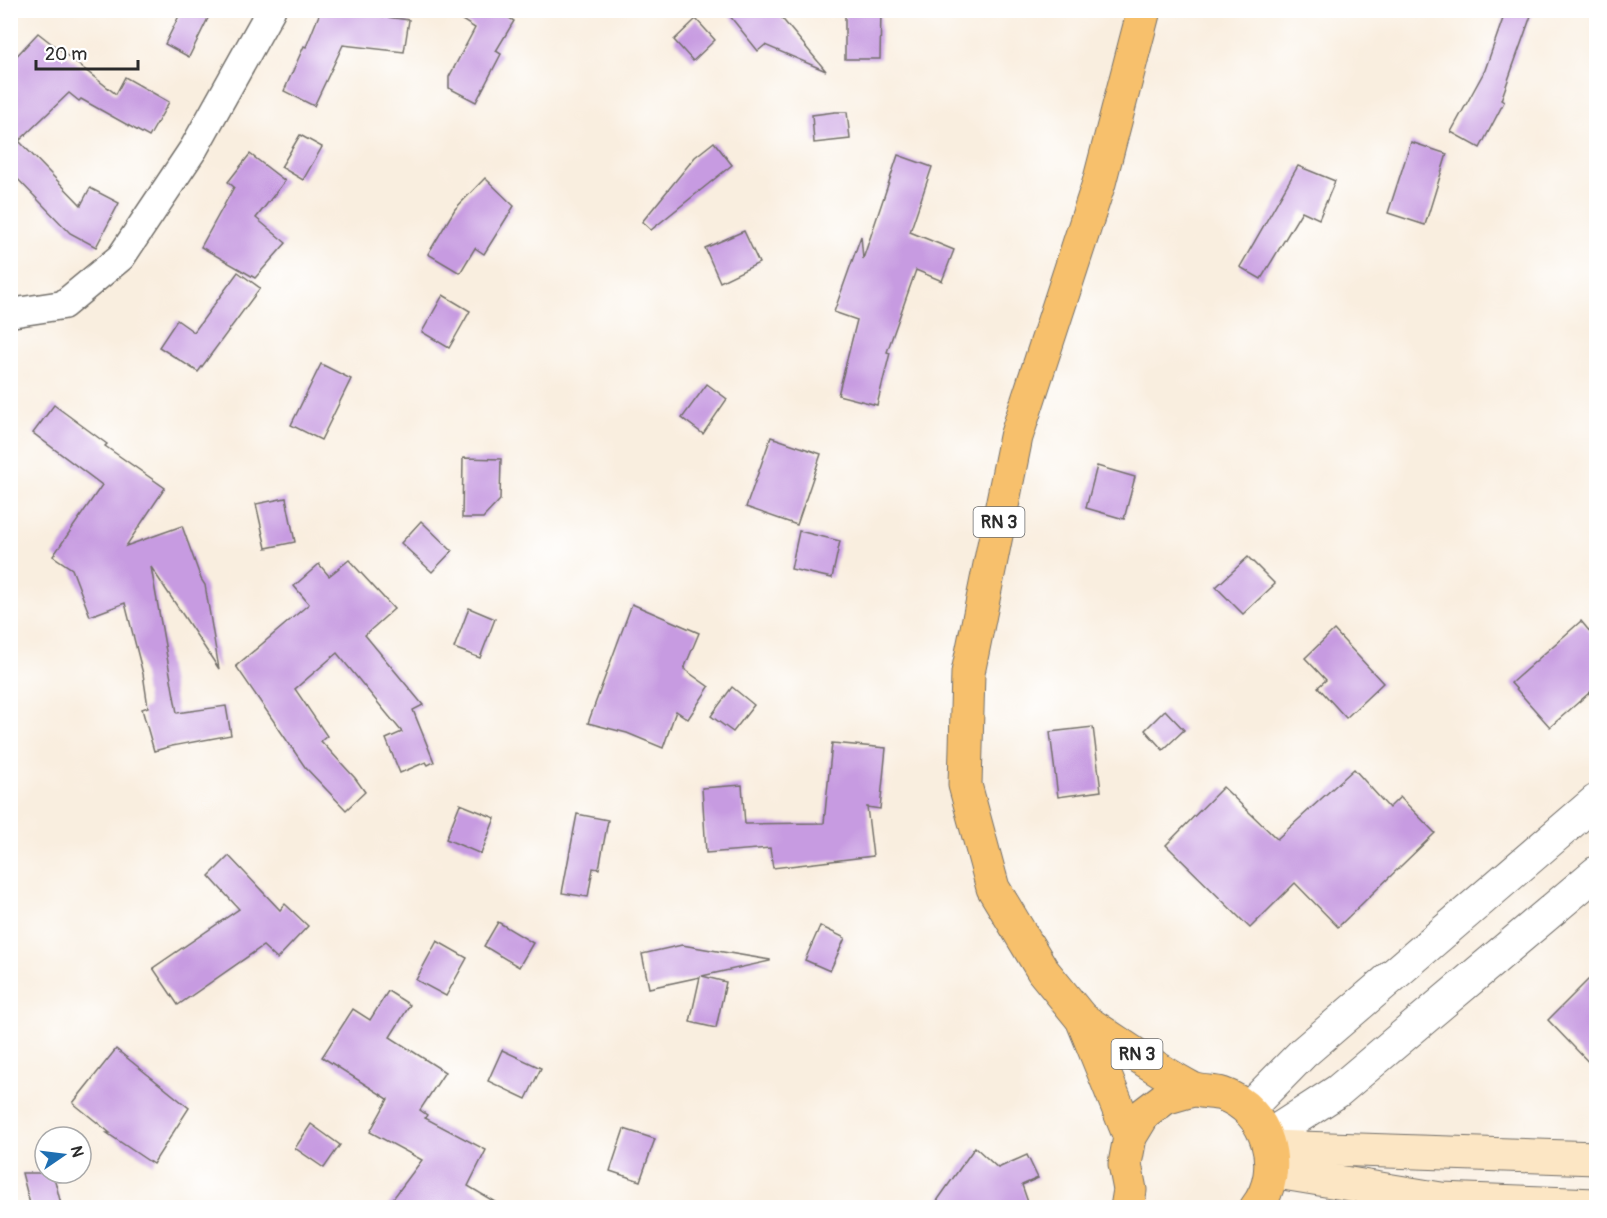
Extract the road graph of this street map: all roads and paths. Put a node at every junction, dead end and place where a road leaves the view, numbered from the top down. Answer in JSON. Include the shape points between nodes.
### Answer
{"nodes":[{"id":1,"x":271,"y":10,"type":"edge"},
{"id":2,"x":1144,"y":10,"type":"edge"},
{"id":3,"x":10,"y":313,"type":"edge"},
{"id":4,"x":1596,"y":801,"type":"edge"},
{"id":5,"x":1596,"y":873,"type":"edge"},
{"id":6,"x":1082,"y":1019,"type":"junction"},
{"id":7,"x":1193,"y":1090,"type":"junction"},
{"id":8,"x":1248,"y":1109,"type":"junction"},
{"id":9,"x":1130,"y":1137,"type":"junction"},
{"id":10,"x":1269,"y":1152,"type":"junction"},
{"id":11,"x":1596,"y":1158,"type":"edge"},
{"id":12,"x":1132,"y":1202,"type":"edge"},
{"id":13,"x":1596,"y":1205,"type":"edge"},
{"id":14,"x":1256,"y":1208,"type":"edge"}],
"edges":[{"from":1,"to":3,"type":"street","via":[[194,147],[121,257],[63,305]]},
{"from":2,"to":6,"type":"main road","number":"RN 3","via":[[1099,183],[1016,436],[968,673],[964,785],[993,888],[1043,971]]},
{"from":4,"to":8,"type":"street","via":[[1303,1053]]},
{"from":5,"to":10,"type":"street"},
{"from":6,"to":7,"type":"main road","number":"RN 3"},
{"from":6,"to":9,"type":"main road","number":"RN 3"},
{"from":7,"to":8,"type":"main road","via":[[1222,1094]]},
{"from":7,"to":9,"type":"main road","via":[[1165,1098],[1144,1114]]},
{"from":8,"to":10,"type":"main road"},
{"from":9,"to":12,"type":"main road","via":[[1125,1164]]},
{"from":10,"to":11,"type":"main road"},
{"from":10,"to":13,"type":"main road","via":[[1441,1199]]},
{"from":10,"to":14,"type":"main road","via":[[1263,1199]]}]}
